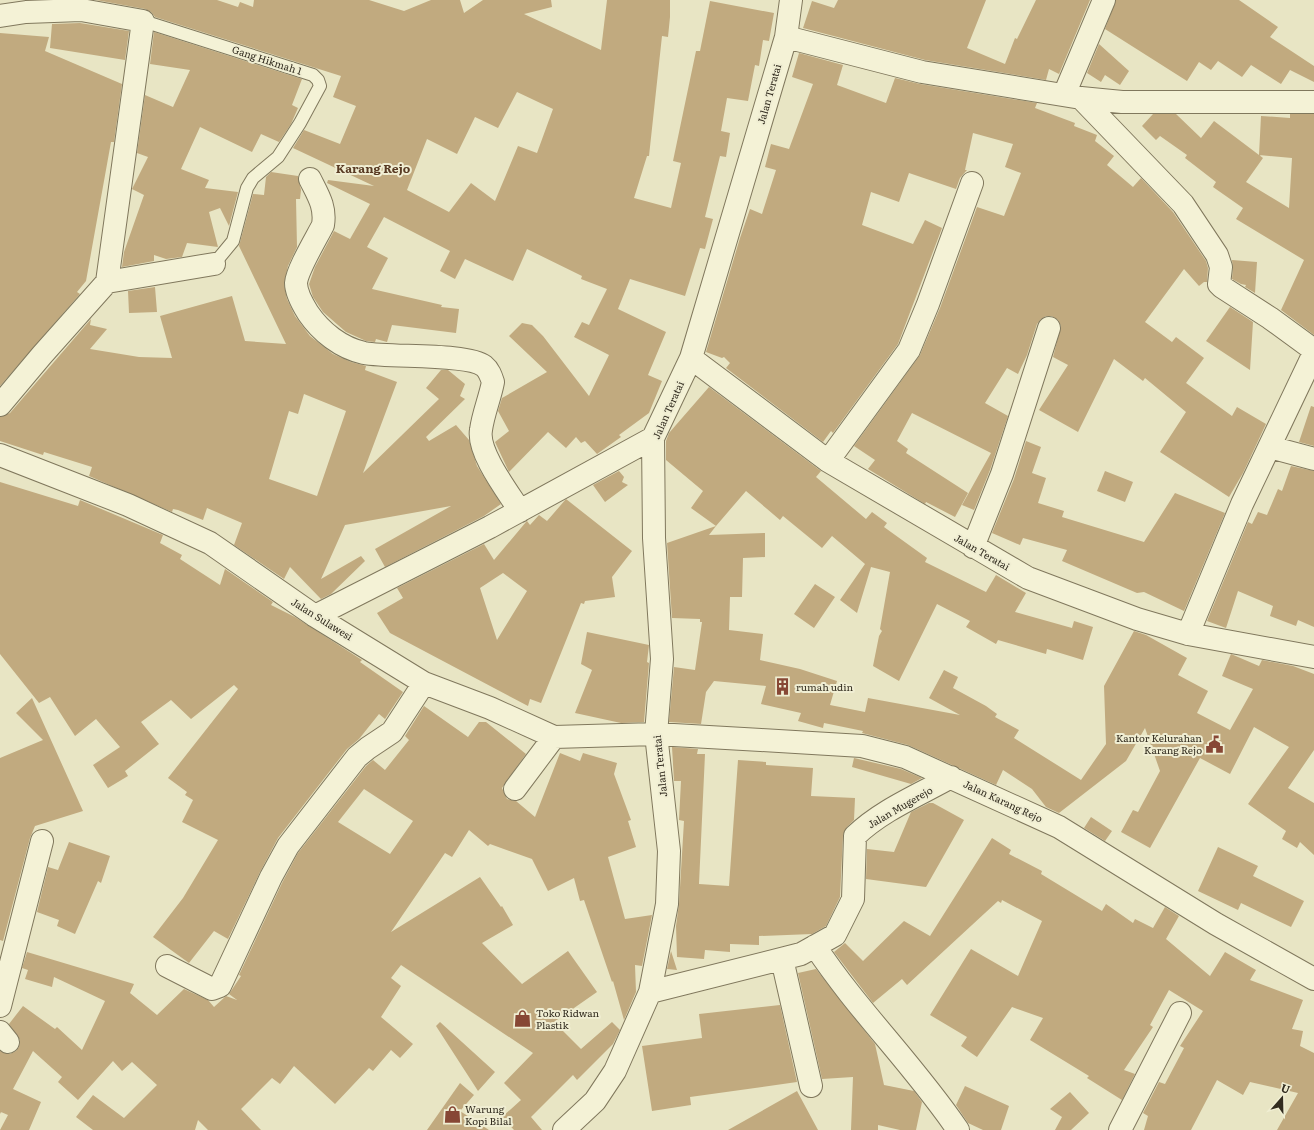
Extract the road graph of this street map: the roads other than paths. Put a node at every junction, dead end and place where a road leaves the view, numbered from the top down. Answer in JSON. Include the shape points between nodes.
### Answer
{"nodes":[{"id":1,"x":791,"y":0,"type":"edge"},
{"id":2,"x":1104,"y":0,"type":"edge"},
{"id":3,"x":0,"y":16,"type":"edge"},
{"id":4,"x":143,"y":21,"type":"junction"},
{"id":5,"x":786,"y":37,"type":"junction"},
{"id":6,"x":1072,"y":97,"type":"junction"},
{"id":7,"x":1314,"y":102,"type":"edge"},
{"id":8,"x":310,"y":179,"type":"dead end"},
{"id":9,"x":972,"y":183,"type":"dead end"},
{"id":10,"x":214,"y":264,"type":"joint"},
{"id":11,"x":107,"y":282,"type":"junction"},
{"id":12,"x":1049,"y":328,"type":"dead end"},
{"id":13,"x":1314,"y":352,"type":"edge"},
{"id":14,"x":691,"y":358,"type":"junction"},
{"id":15,"x":0,"y":405,"type":"edge"},
{"id":16,"x":653,"y":438,"type":"junction"},
{"id":17,"x":1270,"y":447,"type":"junction"},
{"id":18,"x":0,"y":455,"type":"edge"},
{"id":19,"x":1314,"y":459,"type":"edge"},
{"id":20,"x":828,"y":461,"type":"junction"},
{"id":21,"x":520,"y":511,"type":"junction"},
{"id":22,"x":973,"y":547,"type":"junction"},
{"id":23,"x":315,"y":616,"type":"junction"},
{"id":24,"x":1188,"y":634,"type":"junction"},
{"id":25,"x":1314,"y":657,"type":"edge"},
{"id":26,"x":424,"y":683,"type":"junction"},
{"id":27,"x":656,"y":734,"type":"junction"},
{"id":28,"x":554,"y":737,"type":"junction"},
{"id":29,"x":951,"y":777,"type":"junction"},
{"id":30,"x":515,"y":789,"type":"dead end"},
{"id":31,"x":42,"y":841,"type":"dead end"},
{"id":32,"x":815,"y":946,"type":"junction"},
{"id":33,"x":782,"y":959,"type":"junction"},
{"id":34,"x":167,"y":966,"type":"dead end"},
{"id":35,"x":1314,"y":979,"type":"edge"},
{"id":36,"x":650,"y":992,"type":"junction"},
{"id":37,"x":0,"y":1006,"type":"edge"},
{"id":38,"x":1180,"y":1014,"type":"dead end"},
{"id":39,"x":811,"y":1086,"type":"dead end"},
{"id":40,"x":564,"y":1130,"type":"edge"},
{"id":41,"x":958,"y":1130,"type":"edge"},
{"id":42,"x":1120,"y":1130,"type":"edge"}],
"edges":[{"from":1,"to":5,"type":"street","name":"Jalan Teratai"},
{"from":2,"to":6,"type":"street"},
{"from":3,"to":4,"type":"street","via":[[26,12],[80,10]]},
{"from":4,"to":10,"type":"lane","name":"Gang Hikmah 1","via":[[313,74],[320,86],[278,157],[253,178],[247,188],[233,241]]},
{"from":4,"to":11,"type":"street"},
{"from":5,"to":6,"type":"street","via":[[922,72]]},
{"from":5,"to":14,"type":"street","name":"Jalan Teratai"},
{"from":6,"to":7,"type":"street","via":[[1122,102]]},
{"from":6,"to":13,"type":"street","via":[[1183,204],[1216,255],[1221,267],[1219,284],[1270,318]]},
{"from":8,"to":21,"type":"street","via":[[325,215],[323,225],[296,282],[306,310],[322,331],[335,340],[363,352],[460,359],[483,365],[491,374],[492,382],[480,441]]},
{"from":9,"to":20,"type":"street","via":[[909,350]]},
{"from":10,"to":11,"type":"street"},
{"from":11,"to":15,"type":"street"},
{"from":12,"to":22,"type":"street","via":[[1002,474]]},
{"from":13,"to":17,"type":"street"},
{"from":14,"to":16,"type":"street","name":"Jalan Teratai"},
{"from":14,"to":20,"type":"street","name":"Jalan Teratai"},
{"from":16,"to":21,"type":"street"},
{"from":16,"to":27,"type":"street","name":"Jalan Teratai","via":[[654,538],[662,658]]},
{"from":17,"to":19,"type":"street"},
{"from":17,"to":24,"type":"street","via":[[1242,504]]},
{"from":18,"to":23,"type":"street","name":"Jalan Sulawesi","via":[[128,505],[210,543]]},
{"from":20,"to":22,"type":"street","name":"Jalan Teratai"},
{"from":21,"to":23,"type":"street"},
{"from":22,"to":24,"type":"street","name":"Jalan Teratai","via":[[1028,578],[1137,619]]},
{"from":23,"to":26,"type":"street","name":"Jalan Sulawesi"},
{"from":24,"to":25,"type":"street","name":"Jalan Teratai"},
{"from":26,"to":28,"type":"street","name":"Jalan Sulawesi","via":[[490,708]]},
{"from":26,"to":34,"type":"street","via":[[392,732],[358,757],[288,846],[220,986],[212,989]]},
{"from":27,"to":28,"type":"street","name":"Jalan Sulawesi"},
{"from":27,"to":29,"type":"street","name":"Jalan Karang Rejo","via":[[862,746],[906,757]]},
{"from":27,"to":36,"type":"street","name":"Jalan Teratai","via":[[669,850],[667,904]]},
{"from":28,"to":30,"type":"street"},
{"from":29,"to":32,"type":"street","name":"Jalan Mugerejo","via":[[881,816],[855,836],[853,899],[834,935]]},
{"from":29,"to":35,"type":"street","name":"Jalan Karang Rejo","via":[[1059,827],[1216,924]]},
{"from":31,"to":37,"type":"street"},
{"from":32,"to":33,"type":"street","name":"Jalan Mugerejo","via":[[801,954]]},
{"from":32,"to":41,"type":"street","via":[[837,980],[936,1098]]},
{"from":33,"to":36,"type":"street","name":"Jalan Mugerejo"},
{"from":33,"to":39,"type":"street"},
{"from":36,"to":40,"type":"street","name":"Jalan Teratai","via":[[615,1071],[595,1101]]},
{"from":38,"to":42,"type":"street"}]}
